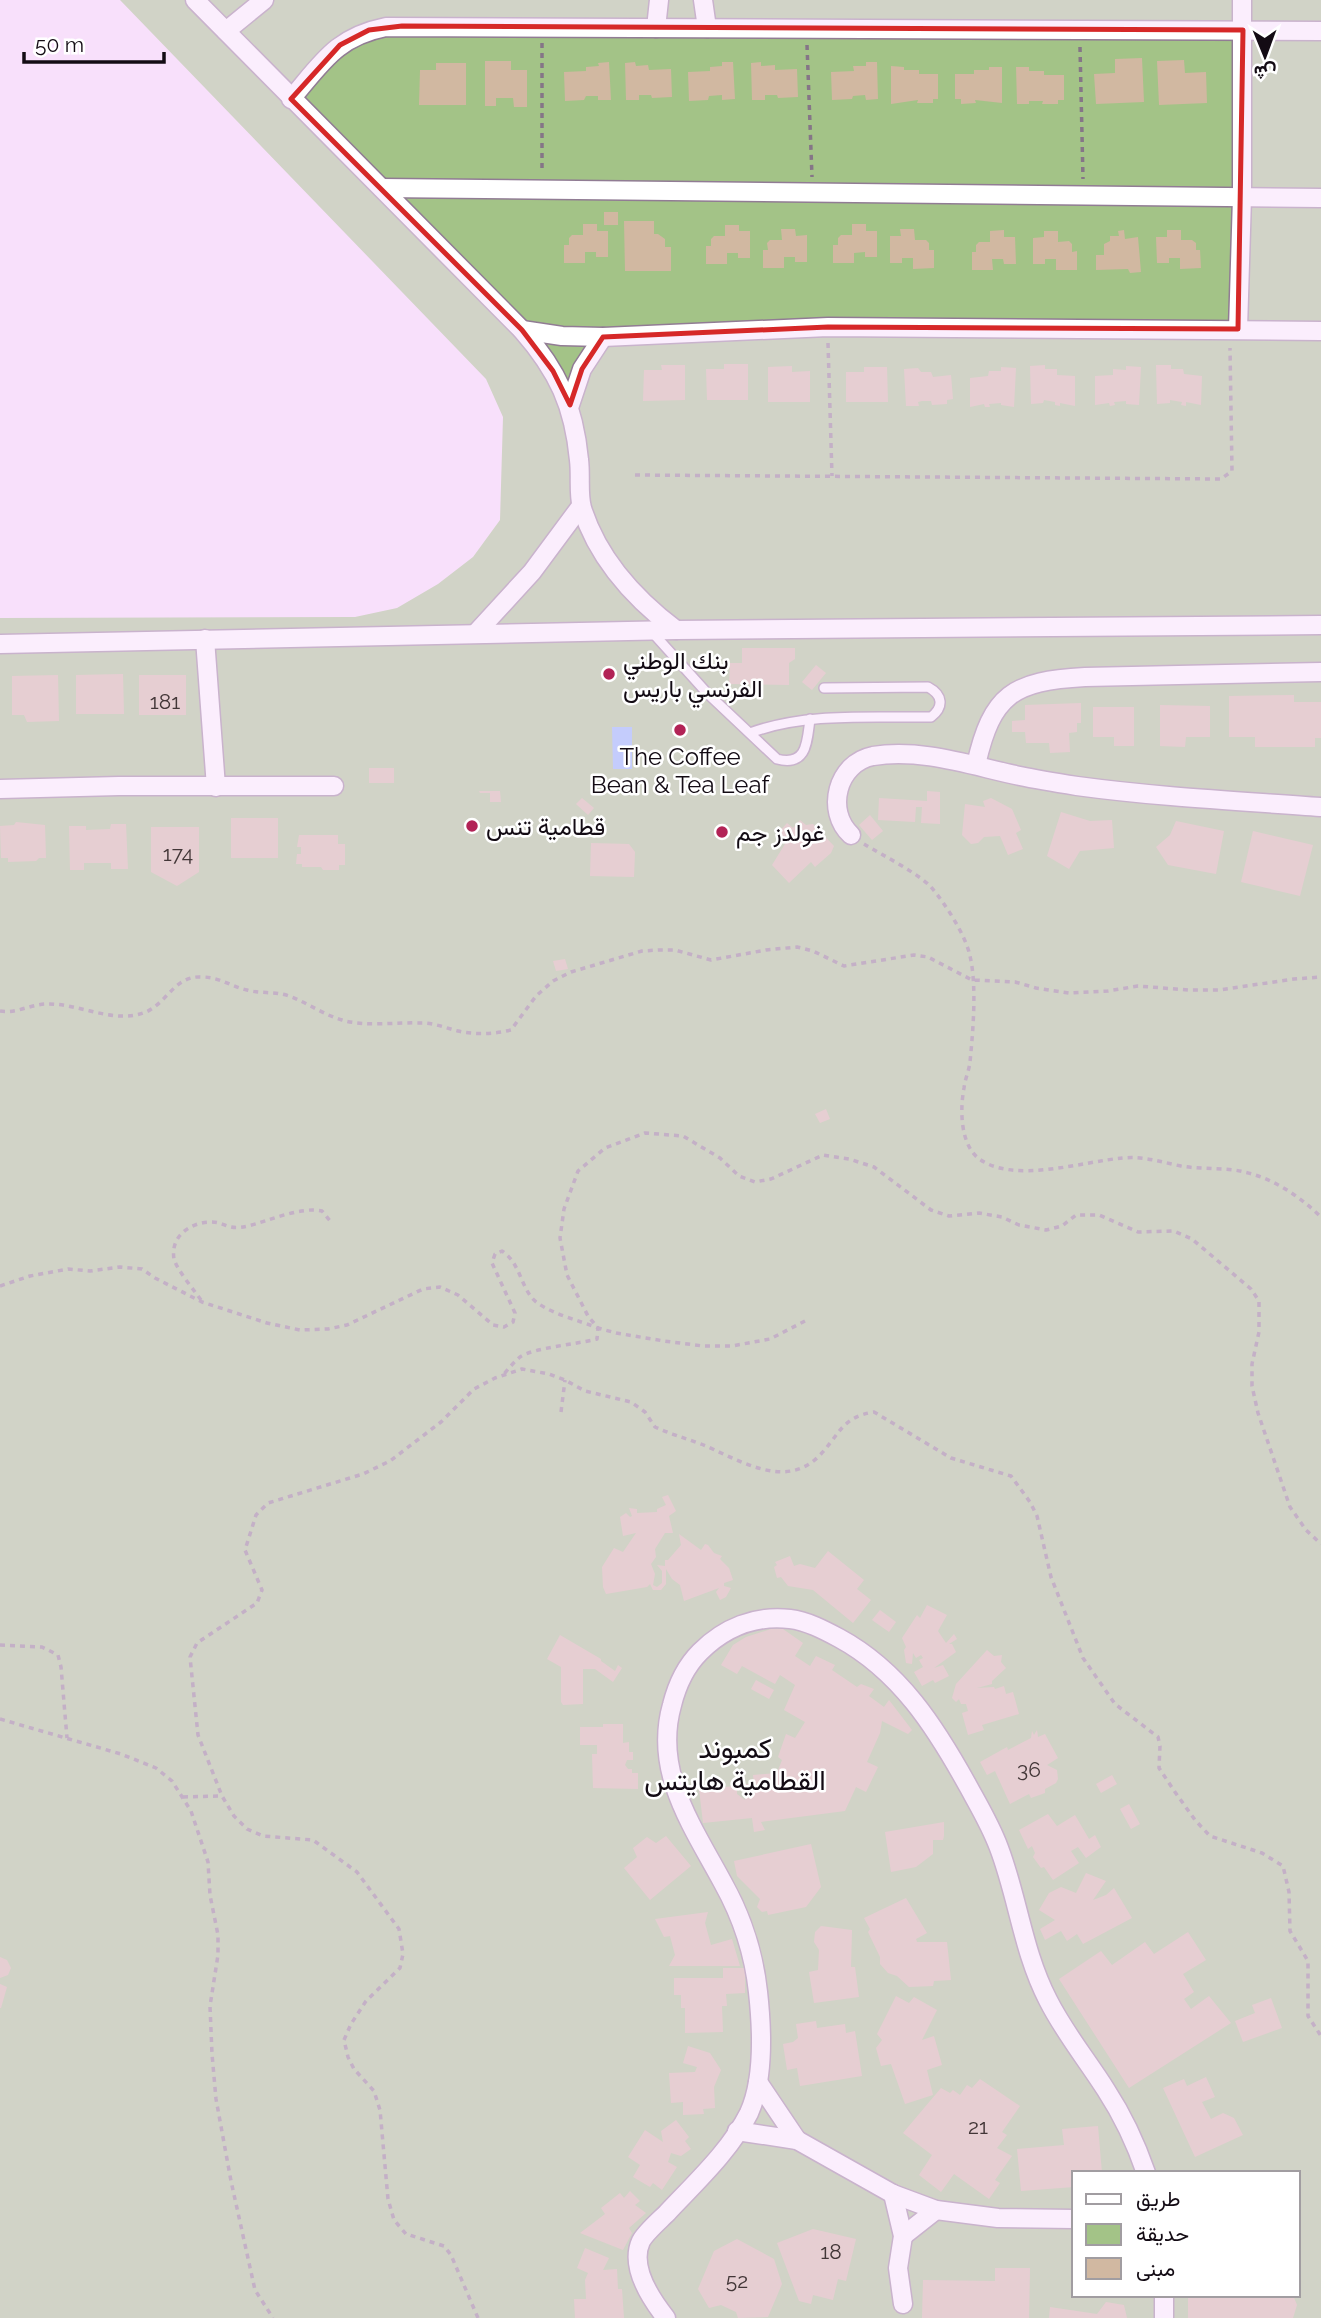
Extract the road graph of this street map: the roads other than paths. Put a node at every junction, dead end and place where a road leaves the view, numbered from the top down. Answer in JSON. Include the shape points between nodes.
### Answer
{"nodes":[{"id":1,"x":195,"y":0,"type":"edge"},
{"id":2,"x":264,"y":0,"type":"edge"},
{"id":3,"x":659,"y":0,"type":"edge"},
{"id":4,"x":703,"y":0,"type":"edge"},
{"id":5,"x":1242,"y":0,"type":"edge"},
{"id":6,"x":656,"y":28,"type":"junction"},
{"id":7,"x":707,"y":28,"type":"junction"},
{"id":8,"x":1243,"y":30,"type":"junction"},
{"id":9,"x":1321,"y":31,"type":"edge"},
{"id":10,"x":226,"y":32,"type":"junction"},
{"id":11,"x":291,"y":99,"type":"junction"},
{"id":12,"x":382,"y":188,"type":"junction"},
{"id":13,"x":1242,"y":197,"type":"junction"},
{"id":14,"x":1321,"y":198,"type":"edge"},
{"id":15,"x":1234,"y":329,"type":"junction"},
{"id":16,"x":522,"y":330,"type":"junction"},
{"id":17,"x":1321,"y":331,"type":"edge"},
{"id":18,"x":603,"y":337,"type":"junction"},
{"id":19,"x":570,"y":405,"type":"junction"},
{"id":20,"x":581,"y":506,"type":"junction"},
{"id":21,"x":1321,"y":625,"type":"edge"},
{"id":22,"x":676,"y":630,"type":"junction"},
{"id":23,"x":651,"y":631,"type":"junction"},
{"id":24,"x":477,"y":633,"type":"junction"},
{"id":25,"x":205,"y":639,"type":"junction"},
{"id":26,"x":0,"y":644,"type":"edge"},
{"id":27,"x":1321,"y":672,"type":"edge"},
{"id":28,"x":824,"y":688,"type":"dead end"},
{"id":29,"x":810,"y":719,"type":"junction"},
{"id":30,"x":750,"y":733,"type":"junction"},
{"id":31,"x":976,"y":765,"type":"junction"},
{"id":32,"x":334,"y":786,"type":"dead end"},
{"id":33,"x":216,"y":787,"type":"junction"},
{"id":34,"x":0,"y":789,"type":"edge"},
{"id":35,"x":1321,"y":807,"type":"edge"},
{"id":36,"x":851,"y":835,"type":"road end"},
{"id":37,"x":758,"y":2082,"type":"junction"},
{"id":38,"x":737,"y":2131,"type":"junction"},
{"id":39,"x":797,"y":2140,"type":"junction"},
{"id":40,"x":1145,"y":2171,"type":"edge"},
{"id":41,"x":893,"y":2194,"type":"junction"},
{"id":42,"x":936,"y":2210,"type":"junction"},
{"id":43,"x":1072,"y":2219,"type":"edge"},
{"id":44,"x":903,"y":2236,"type":"junction"},
{"id":45,"x":1164,"y":2297,"type":"edge"},
{"id":46,"x":903,"y":2304,"type":"dead end"},
{"id":47,"x":666,"y":2318,"type":"edge"},
{"id":48,"x":1164,"y":2318,"type":"edge"}],
"edges":[{"from":1,"to":10,"type":"street"},
{"from":2,"to":10,"type":"street"},
{"from":3,"to":6,"type":"street"},
{"from":4,"to":7,"type":"street"},
{"from":5,"to":8,"type":"street"},
{"from":6,"to":7,"type":"street"},
{"from":6,"to":11,"type":"street","via":[[402,26],[369,30],[327,56]]},
{"from":7,"to":8,"type":"street"},
{"from":8,"to":9,"type":"street"},
{"from":8,"to":13,"type":"street"},
{"from":10,"to":11,"type":"street"},
{"from":11,"to":12,"type":"street"},
{"from":12,"to":13,"type":"street"},
{"from":12,"to":16,"type":"street"},
{"from":13,"to":14,"type":"street"},
{"from":13,"to":15,"type":"street"},
{"from":15,"to":17,"type":"street"},
{"from":15,"to":18,"type":"street","via":[[828,327]]},
{"from":16,"to":18,"type":"street"},
{"from":16,"to":19,"type":"street","via":[[553,371]]},
{"from":18,"to":19,"type":"street","via":[[582,369]]},
{"from":19,"to":20,"type":"street"},
{"from":20,"to":22,"type":"street","via":[[618,575],[635,596]]},
{"from":20,"to":24,"type":"street","via":[[532,572]]},
{"from":21,"to":22,"type":"street"},
{"from":22,"to":23,"type":"street"},
{"from":23,"to":24,"type":"street"},
{"from":23,"to":30,"type":"lane"},
{"from":24,"to":25,"type":"street"},
{"from":25,"to":26,"type":"street"},
{"from":25,"to":33,"type":"street"},
{"from":27,"to":31,"type":"street","via":[[1085,677],[1025,685],[993,715]]},
{"from":28,"to":29,"type":"lane","via":[[928,687],[941,701],[939,711],[931,717]]},
{"from":29,"to":30,"type":"lane"},
{"from":29,"to":30,"type":"lane","via":[[805,750],[790,761],[772,756]]},
{"from":31,"to":35,"type":"street","via":[[1020,777],[1105,789]]},
{"from":31,"to":36,"type":"street","via":[[922,755],[871,756],[856,763],[838,788],[836,804]]},
{"from":32,"to":33,"type":"street"},
{"from":33,"to":34,"type":"street"},
{"from":37,"to":38,"type":"street"},
{"from":37,"to":39,"type":"street"},
{"from":37,"to":40,"type":"street","via":[[758,1994],[747,1937],[672,1783],[666,1745],[677,1685],[691,1660],[711,1640],[736,1626],[792,1619],[855,1647],[886,1671],[936,1731],[998,1846],[1045,1995],[1116,2107]]},
{"from":38,"to":39,"type":"street"},
{"from":38,"to":47,"type":"street","via":[[722,2154],[641,2241],[638,2261],[642,2279]]},
{"from":39,"to":41,"type":"street"},
{"from":41,"to":42,"type":"street"},
{"from":41,"to":44,"type":"street"},
{"from":42,"to":43,"type":"street","via":[[998,2218]]},
{"from":42,"to":44,"type":"street"},
{"from":44,"to":46,"type":"street","via":[[898,2268]]},
{"from":45,"to":48,"type":"street"}]}
